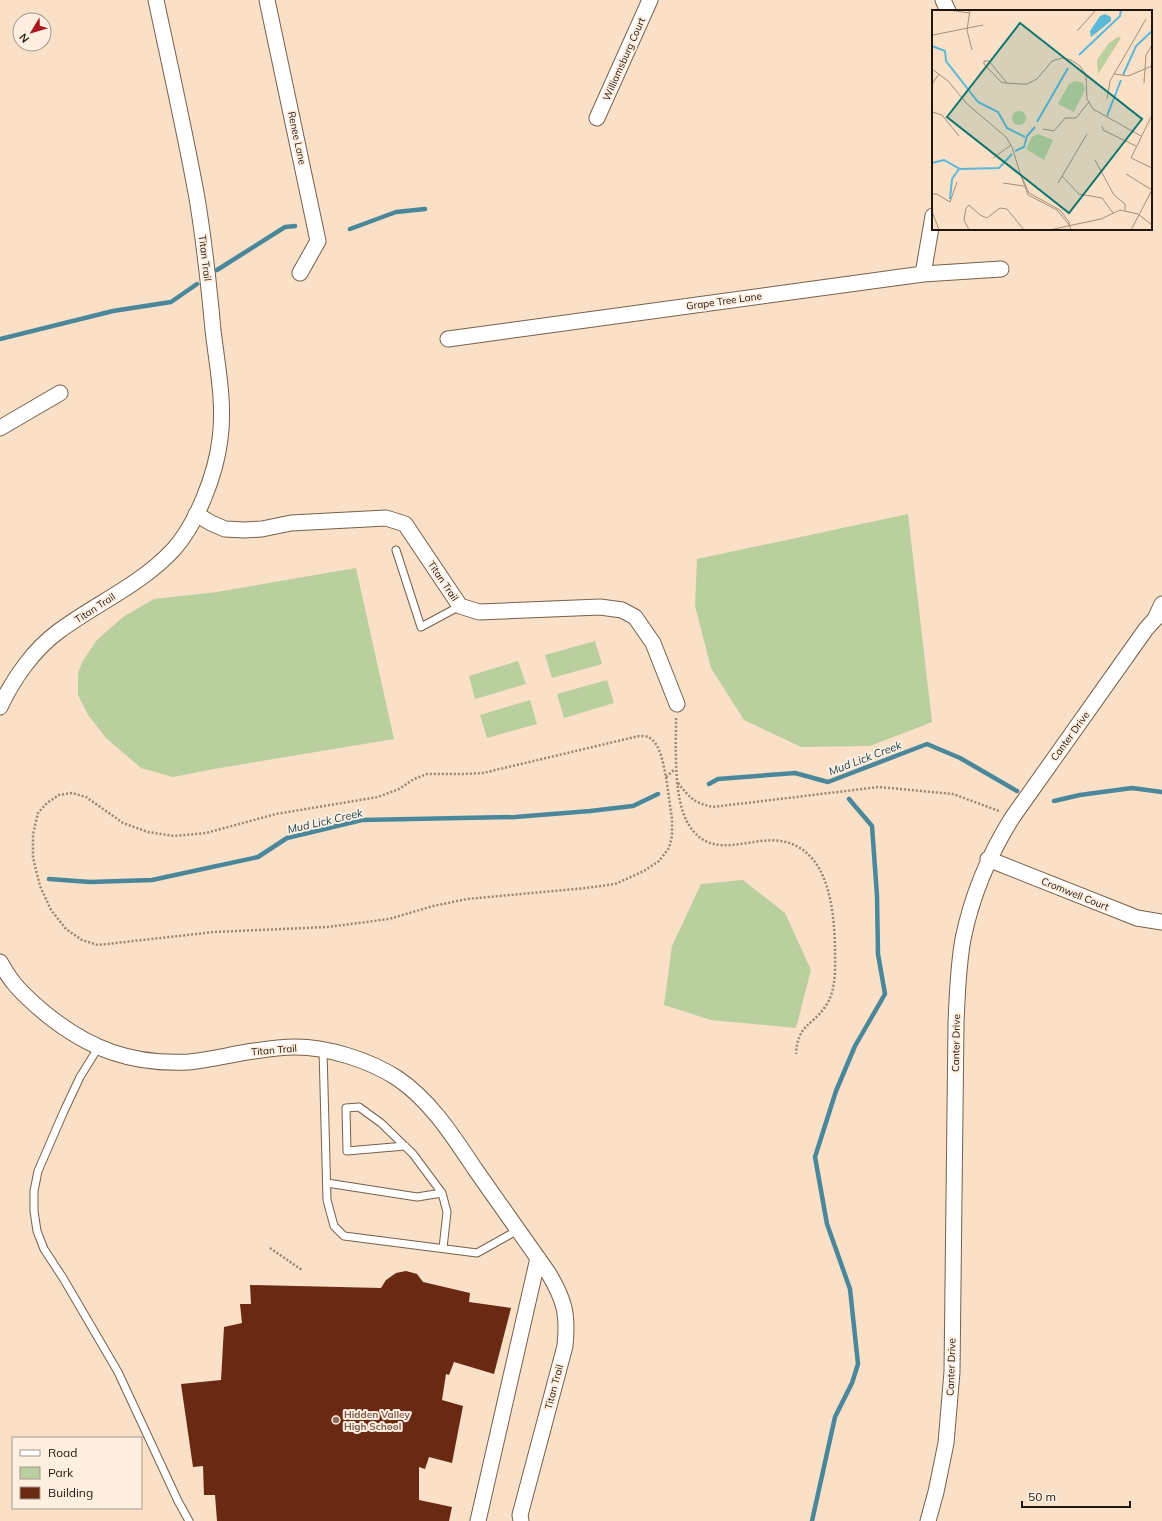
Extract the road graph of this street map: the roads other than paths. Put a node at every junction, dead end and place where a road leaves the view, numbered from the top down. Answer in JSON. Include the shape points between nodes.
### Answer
{"nodes":[{"id":1,"x":156,"y":0,"type":"edge"},
{"id":2,"x":267,"y":0,"type":"edge"},
{"id":3,"x":650,"y":0,"type":"edge"},
{"id":4,"x":943,"y":0,"type":"edge"},
{"id":5,"x":948,"y":10,"type":"edge"},
{"id":6,"x":597,"y":118,"type":"dead end"},
{"id":7,"x":932,"y":222,"type":"edge"},
{"id":8,"x":1001,"y":269,"type":"dead end"},
{"id":9,"x":300,"y":273,"type":"dead end"},
{"id":10,"x":923,"y":274,"type":"junction"},
{"id":11,"x":448,"y":339,"type":"dead end"},
{"id":12,"x":60,"y":393,"type":"dead end"},
{"id":13,"x":0,"y":428,"type":"edge"},
{"id":14,"x":196,"y":514,"type":"junction"},
{"id":15,"x":396,"y":550,"type":"dead end"},
{"id":16,"x":1162,"y":604,"type":"edge"},
{"id":17,"x":460,"y":606,"type":"junction"},
{"id":18,"x":1158,"y":616,"type":"edge"},
{"id":19,"x":677,"y":704,"type":"road end"},
{"id":20,"x":0,"y":707,"type":"edge"},
{"id":21,"x":988,"y":860,"type":"junction"},
{"id":22,"x":1162,"y":922,"type":"edge"},
{"id":23,"x":0,"y":962,"type":"edge"},
{"id":24,"x":98,"y":1048,"type":"junction"},
{"id":25,"x":323,"y":1050,"type":"junction"},
{"id":26,"x":405,"y":1146,"type":"junction"},
{"id":27,"x":327,"y":1183,"type":"junction"},
{"id":28,"x":442,"y":1193,"type":"junction"},
{"id":29,"x":518,"y":1230,"type":"junction"},
{"id":30,"x":443,"y":1248,"type":"junction"},
{"id":31,"x":538,"y":1258,"type":"junction"},
{"id":32,"x":189,"y":1521,"type":"edge"},
{"id":33,"x":478,"y":1521,"type":"edge"},
{"id":34,"x":521,"y":1521,"type":"edge"},
{"id":35,"x":928,"y":1521,"type":"edge"}],
"edges":[{"from":1,"to":14,"type":"street","name":"Titan Trail","via":[[197,198],[222,413],[216,463]]},
{"from":2,"to":9,"type":"street","name":"Renee Lane","via":[[318,241]]},
{"from":3,"to":6,"type":"street","name":"Williamsburg Court"},
{"from":4,"to":5,"type":"street"},
{"from":7,"to":10,"type":"street"},
{"from":8,"to":10,"type":"street","name":"Grape Tree Lane"},
{"from":10,"to":11,"type":"street","name":"Grape Tree Lane"},
{"from":12,"to":13,"type":"street"},
{"from":14,"to":17,"type":"street","name":"Titan Trail","via":[[211,524],[226,529],[244,530],[291,523],[386,518],[405,524]]},
{"from":14,"to":20,"type":"street","name":"Titan Trail","via":[[175,548],[143,578],[58,632],[38,651],[21,672]]},
{"from":15,"to":17,"type":"lane","via":[[421,627]]},
{"from":16,"to":18,"type":"street","name":"Canter Drive"},
{"from":17,"to":19,"type":"street","name":"Titan Trail","via":[[479,612],[600,607],[622,610],[635,617],[653,643]]},
{"from":18,"to":21,"type":"street","name":"Canter Drive","via":[[1146,629],[1012,818]]},
{"from":21,"to":22,"type":"street","name":"Cromwell Court","via":[[1137,918]]},
{"from":21,"to":35,"type":"street","name":"Canter Drive","via":[[971,907],[963,940],[958,982],[952,1372],[946,1443]]},
{"from":23,"to":24,"type":"street","name":"Titan Trail","via":[[14,983],[36,1005],[60,1025]]},
{"from":24,"to":25,"type":"street","name":"Titan Trail","via":[[139,1059],[166,1062],[189,1062],[251,1051],[294,1047]]},
{"from":24,"to":32,"type":"lane","via":[[80,1078],[38,1171],[34,1191],[37,1230],[44,1249],[68,1285],[118,1372]]},
{"from":25,"to":27,"type":"lane"},
{"from":25,"to":29,"type":"street","name":"Titan Trail","via":[[375,1066],[417,1093],[457,1143]]},
{"from":26,"to":26,"type":"lane","via":[[381,1123],[359,1107],[346,1108],[347,1151]]},
{"from":26,"to":28,"type":"lane"},
{"from":27,"to":28,"type":"lane","via":[[417,1197]]},
{"from":27,"to":30,"type":"lane","via":[[327,1200],[334,1226],[344,1236]]},
{"from":28,"to":30,"type":"lane","via":[[447,1212]]},
{"from":29,"to":30,"type":"lane","via":[[477,1253]]},
{"from":29,"to":31,"type":"street","name":"Titan Trail"},
{"from":31,"to":33,"type":"street"},
{"from":31,"to":34,"type":"street","name":"Titan Trail","via":[[560,1292],[565,1310],[565,1346],[520,1515]]}]}
